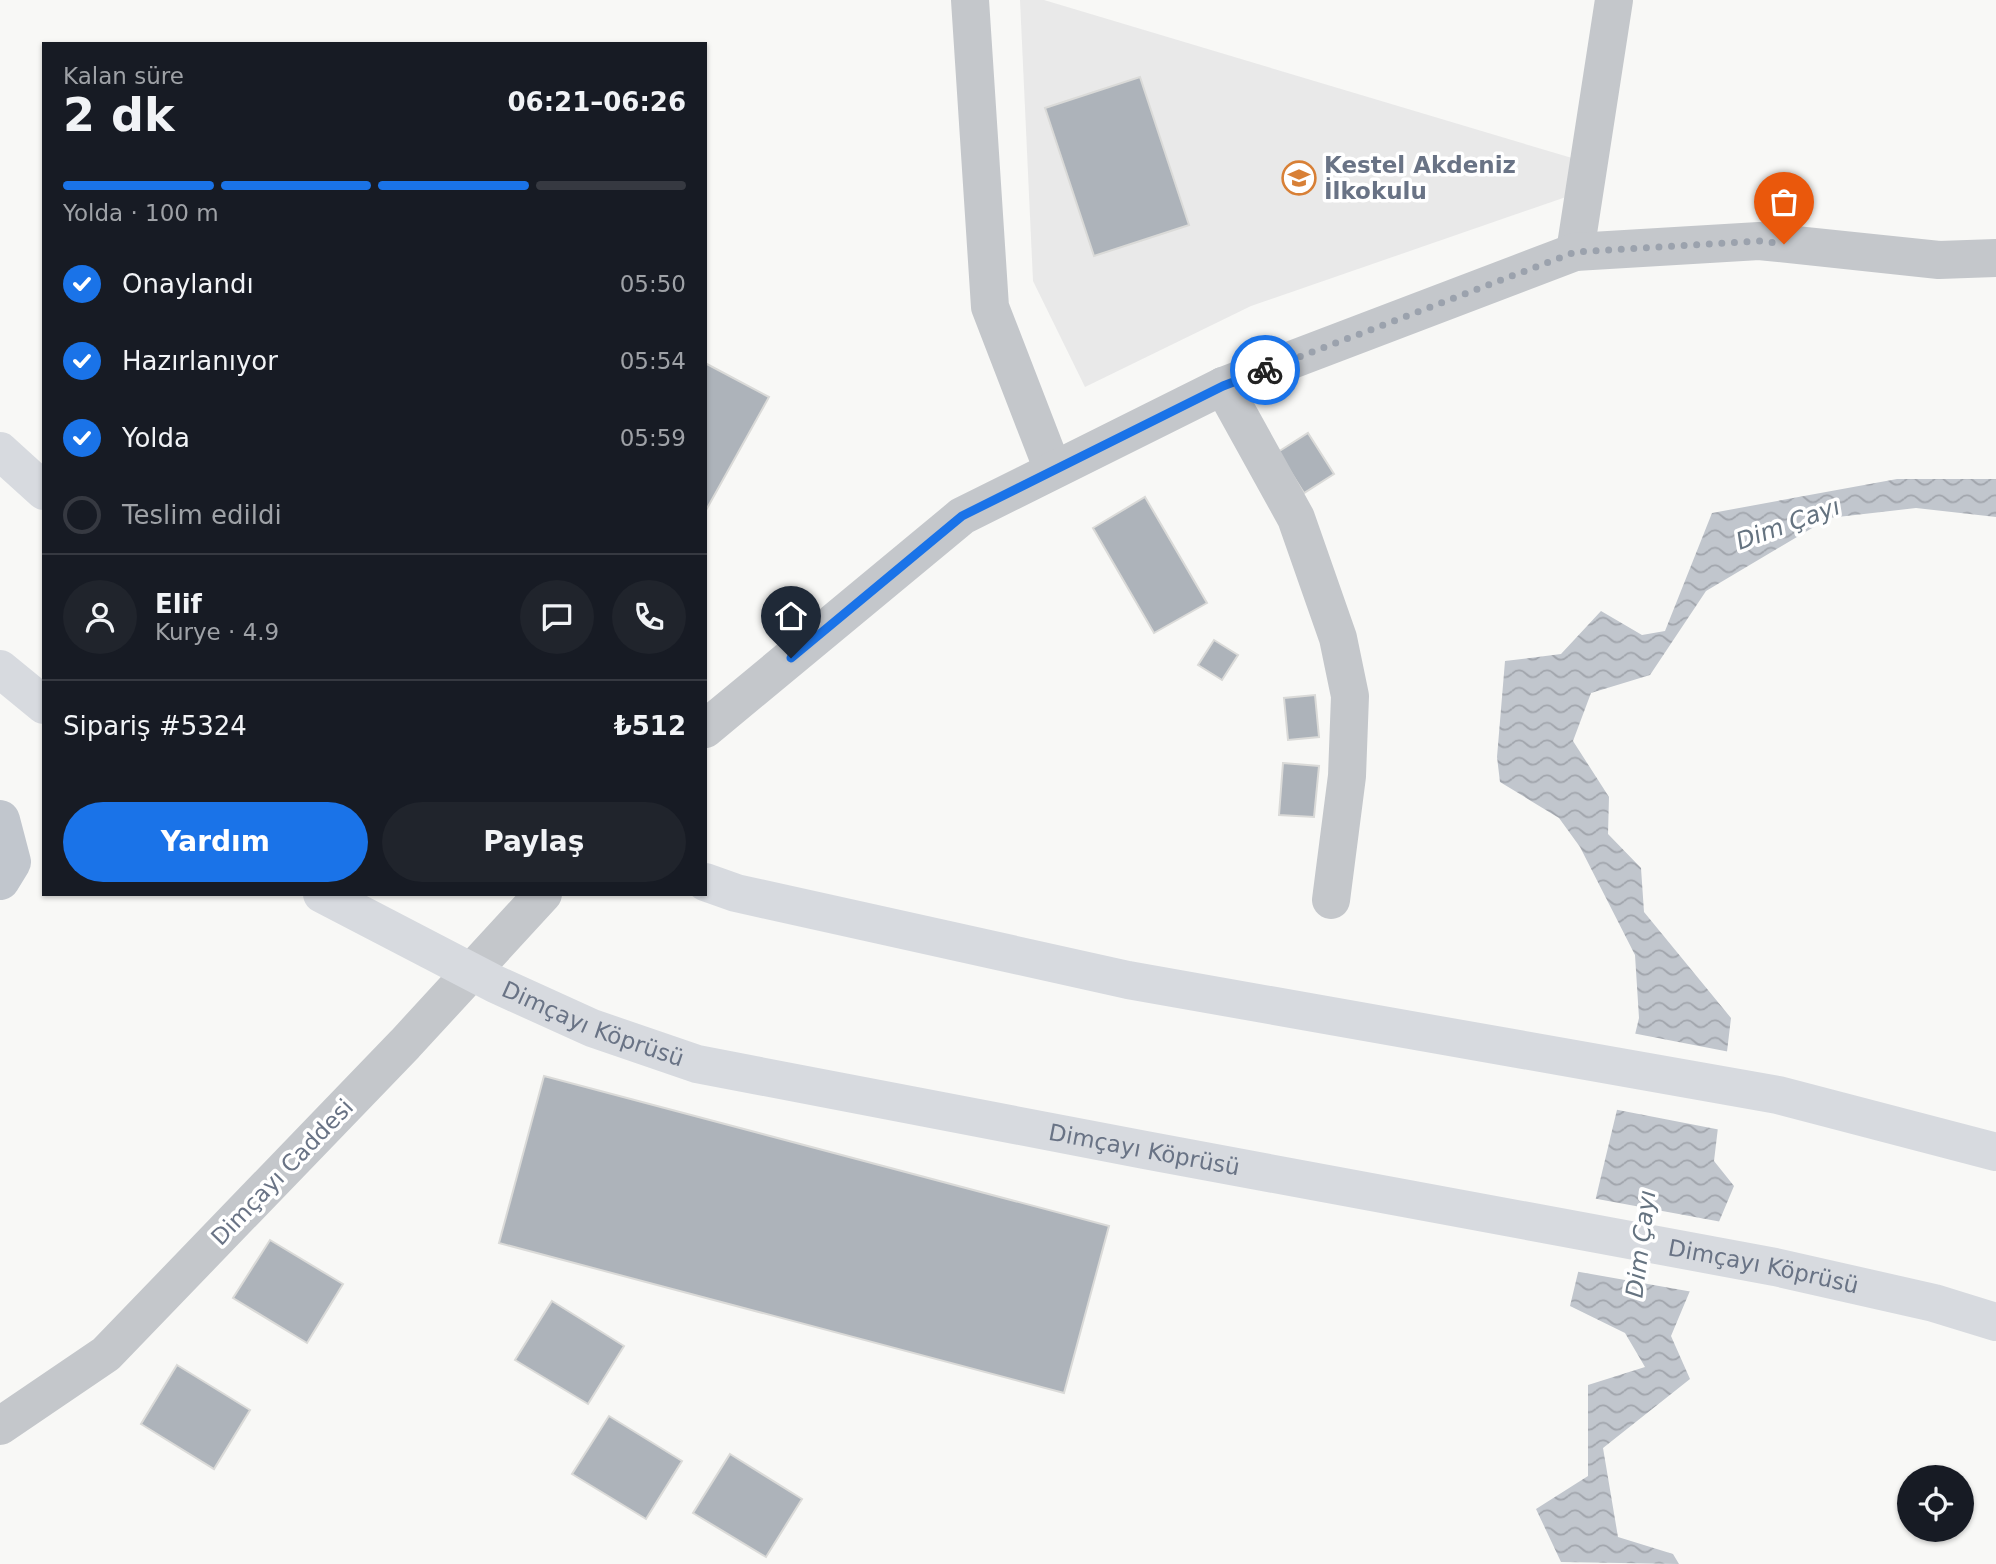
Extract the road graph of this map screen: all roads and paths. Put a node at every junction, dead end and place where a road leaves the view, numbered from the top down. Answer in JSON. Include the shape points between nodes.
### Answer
{"nodes":[{"id":1,"x":970,"y":0,"type":"edge"},
{"id":2,"x":1614,"y":0,"type":"edge"},
{"id":3,"x":1575,"y":252,"type":"junction"},
{"id":4,"x":1996,"y":258,"type":"edge"},
{"id":5,"x":1223,"y":386,"type":"junction"},
{"id":6,"x":0,"y":451,"type":"edge"},
{"id":7,"x":1053,"y":470,"type":"junction"},
{"id":8,"x":42,"y":489,"type":"edge"},
{"id":9,"x":0,"y":669,"type":"edge"},
{"id":10,"x":42,"y":703,"type":"edge"},
{"id":11,"x":707,"y":727,"type":"edge"},
{"id":12,"x":707,"y":883,"type":"edge"},
{"id":13,"x":326,"y":896,"type":"edge"},
{"id":14,"x":541,"y":896,"type":"edge"},
{"id":15,"x":1331,"y":900,"type":"dead end"},
{"id":16,"x":1996,"y":1152,"type":"edge"},
{"id":17,"x":1996,"y":1322,"type":"edge"},
{"id":18,"x":0,"y":1426,"type":"edge"}],
"edges":[{"from":1,"to":7,"type":"street","via":[[990,307]]},
{"from":2,"to":3,"type":"street"},
{"from":3,"to":4,"type":"street","via":[[1759,241],[1939,260]]},
{"from":3,"to":5,"type":"street"},
{"from":5,"to":7,"type":"street"},
{"from":5,"to":15,"type":"street","via":[[1296,518],[1338,638],[1350,696],[1348,776]]},
{"from":6,"to":8,"type":"highway"},
{"from":7,"to":11,"type":"street","via":[[962,516]]},
{"from":9,"to":10,"type":"highway"},
{"from":12,"to":16,"type":"highway","via":[[736,894],[1128,980],[1778,1095]]},
{"from":13,"to":17,"type":"highway","name":"Dimçayı Köprüsü","via":[[580,1023],[697,1064],[1775,1267]]},
{"from":14,"to":18,"type":"street","name":"Dimçayı Caddesi","via":[[106,1354]]}]}
